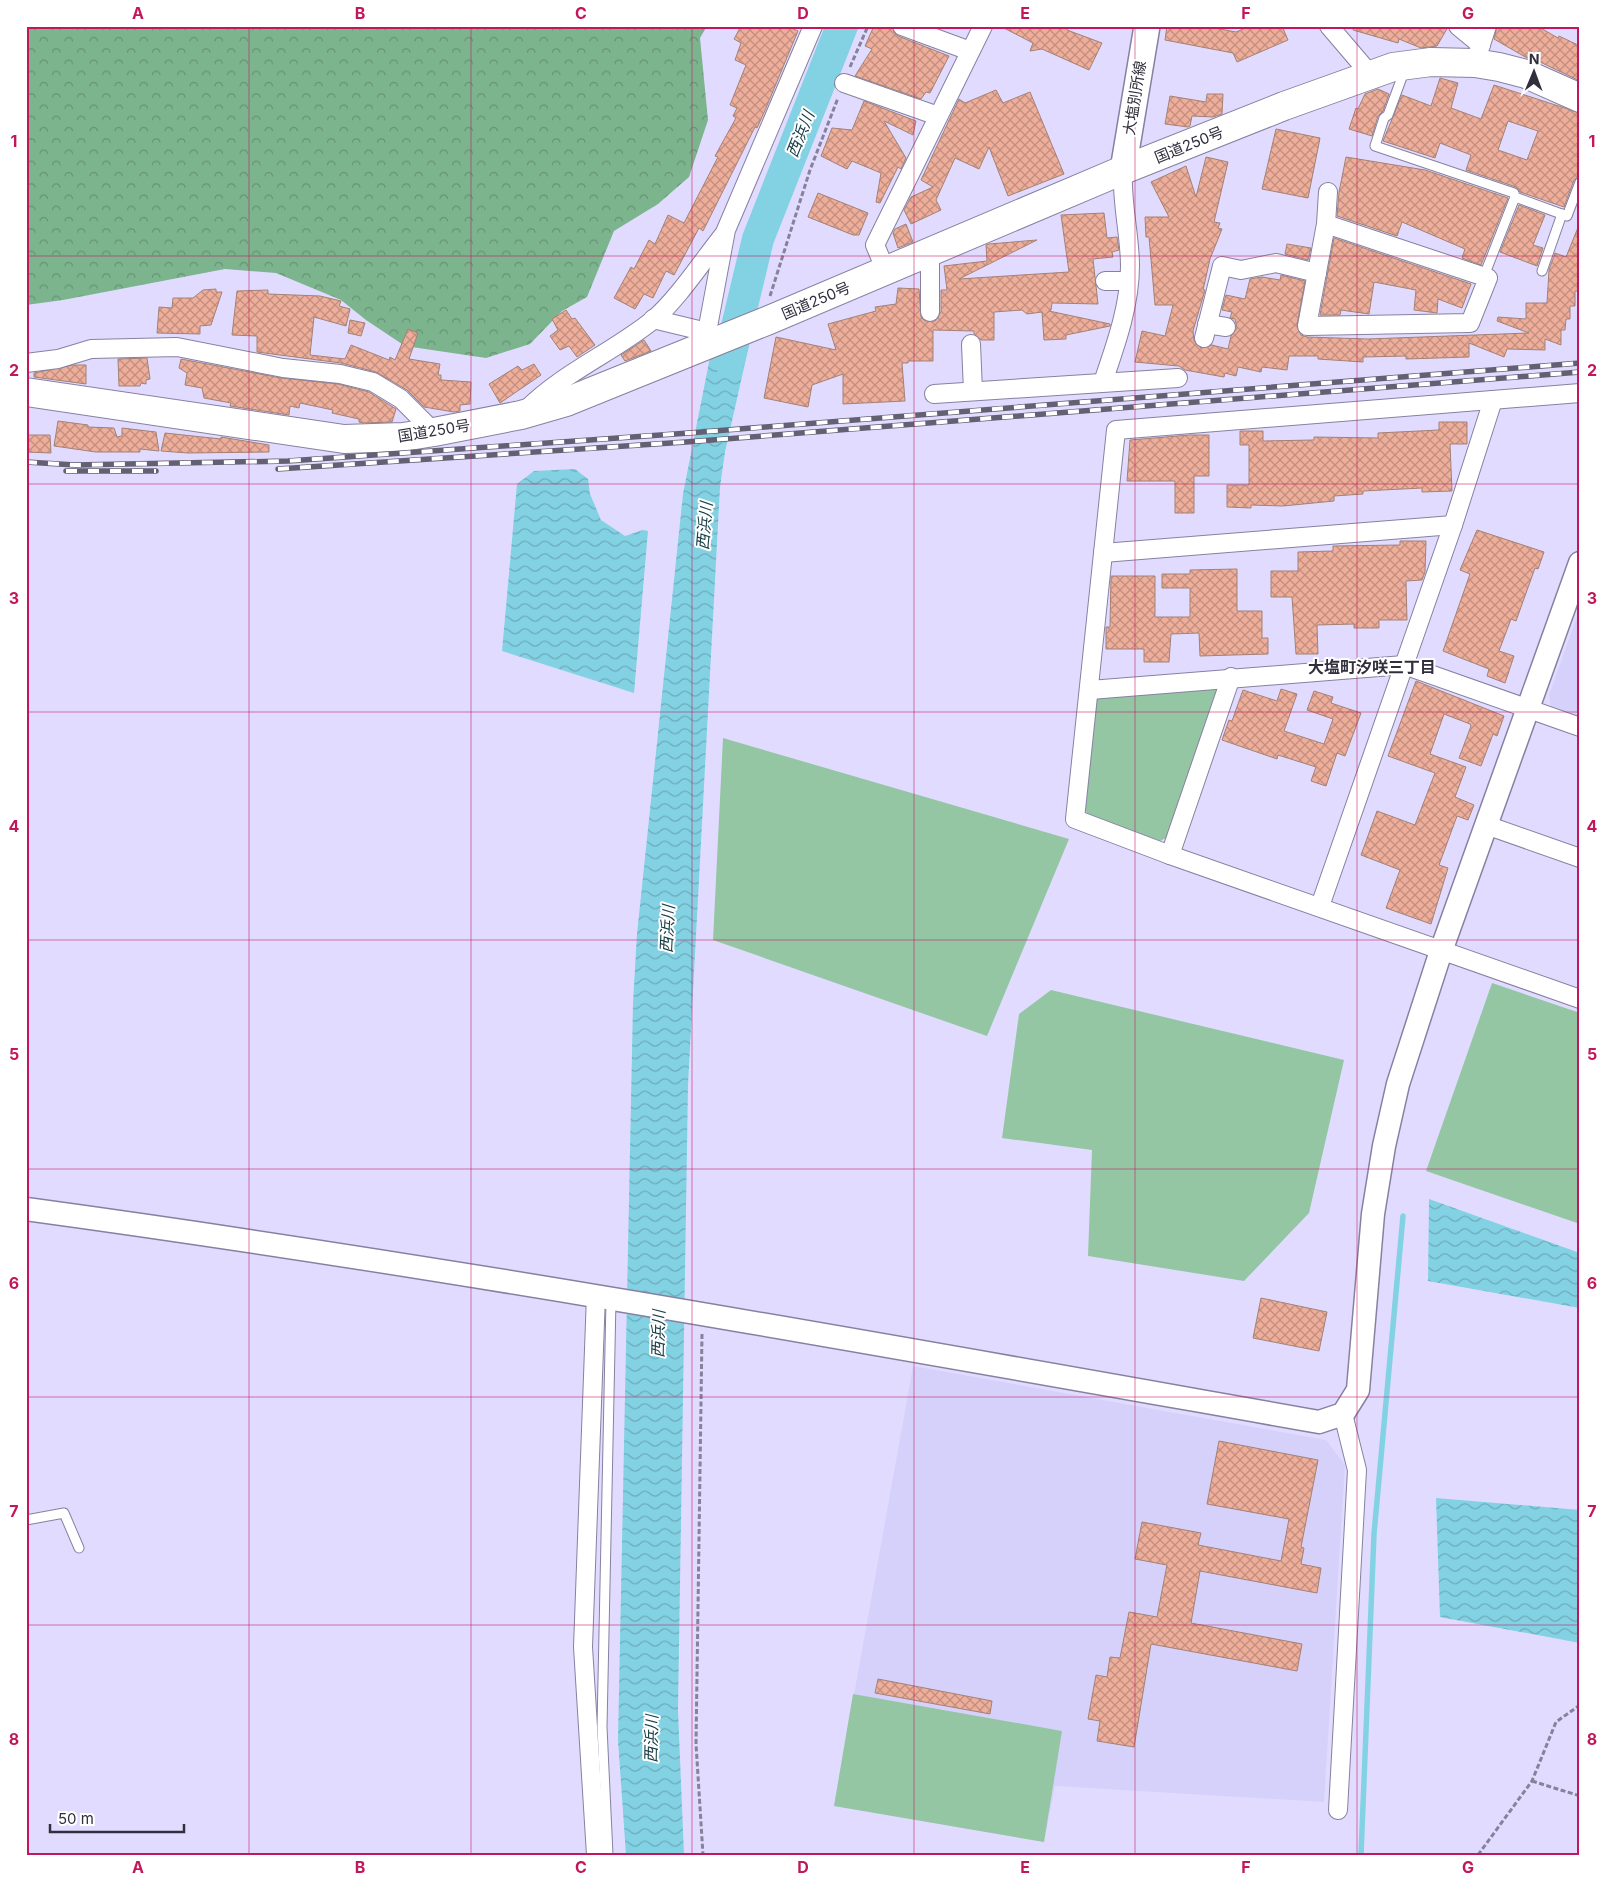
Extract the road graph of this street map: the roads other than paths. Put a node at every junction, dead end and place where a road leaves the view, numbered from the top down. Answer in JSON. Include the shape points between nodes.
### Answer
{"nodes":[{"id":1,"x":813,"y":26,"type":"edge"},
{"id":2,"x":902,"y":26,"type":"edge"},
{"id":3,"x":983,"y":26,"type":"edge"},
{"id":4,"x":1146,"y":26,"type":"edge"},
{"id":5,"x":1329,"y":26,"type":"edge"},
{"id":6,"x":1458,"y":26,"type":"edge"},
{"id":7,"x":1487,"y":26,"type":"edge"},
{"id":8,"x":970,"y":51,"type":"junction"},
{"id":9,"x":1478,"y":54,"type":"junction"},
{"id":10,"x":1406,"y":64,"type":"junction"},
{"id":11,"x":1370,"y":74,"type":"junction"},
{"id":12,"x":844,"y":82,"type":"road end"},
{"id":13,"x":1580,"y":98,"type":"edge"},
{"id":14,"x":938,"y":116,"type":"junction"},
{"id":15,"x":1123,"y":170,"type":"junction"},
{"id":16,"x":1580,"y":182,"type":"edge"},
{"id":17,"x":1328,"y":192,"type":"dead end"},
{"id":18,"x":1515,"y":197,"type":"junction"},
{"id":19,"x":1562,"y":214,"type":"junction"},
{"id":20,"x":1326,"y":224,"type":"junction"},
{"id":21,"x":726,"y":230,"type":"junction"},
{"id":22,"x":930,"y":253,"type":"junction"},
{"id":23,"x":886,"y":271,"type":"junction"},
{"id":24,"x":1542,"y":271,"type":"dead end"},
{"id":25,"x":1317,"y":273,"type":"junction"},
{"id":26,"x":1484,"y":276,"type":"junction"},
{"id":27,"x":1105,"y":281,"type":"dead end"},
{"id":28,"x":1129,"y":281,"type":"junction"},
{"id":29,"x":930,"y":312,"type":"dead end"},
{"id":30,"x":653,"y":319,"type":"junction"},
{"id":31,"x":1226,"y":327,"type":"dead end"},
{"id":32,"x":703,"y":341,"type":"junction"},
{"id":33,"x":972,"y":344,"type":"dead end"},
{"id":34,"x":26,"y":363,"type":"edge"},
{"id":35,"x":1178,"y":378,"type":"dead end"},
{"id":36,"x":1103,"y":382,"type":"junction"},
{"id":37,"x":973,"y":391,"type":"junction"},
{"id":38,"x":26,"y":392,"type":"edge"},
{"id":39,"x":1580,"y":393,"type":"edge"},
{"id":40,"x":934,"y":394,"type":"dead end"},
{"id":41,"x":1493,"y":400,"type":"junction"},
{"id":42,"x":521,"y":415,"type":"junction"},
{"id":43,"x":434,"y":432,"type":"junction"},
{"id":44,"x":1453,"y":525,"type":"junction"},
{"id":45,"x":1103,"y":553,"type":"junction"},
{"id":46,"x":1580,"y":563,"type":"edge"},
{"id":47,"x":1404,"y":665,"type":"junction"},
{"id":48,"x":1231,"y":678,"type":"junction"},
{"id":49,"x":1090,"y":690,"type":"junction"},
{"id":50,"x":1527,"y":709,"type":"junction"},
{"id":51,"x":1580,"y":727,"type":"edge"},
{"id":52,"x":1486,"y":825,"type":"junction"},
{"id":53,"x":1170,"y":855,"type":"junction"},
{"id":54,"x":1580,"y":858,"type":"edge"},
{"id":55,"x":1320,"y":906,"type":"junction"},
{"id":56,"x":1441,"y":951,"type":"junction"},
{"id":57,"x":1580,"y":999,"type":"edge"},
{"id":58,"x":26,"y":1209,"type":"edge"},
{"id":59,"x":603,"y":1296,"type":"junction"},
{"id":60,"x":1343,"y":1414,"type":"junction"},
{"id":61,"x":26,"y":1520,"type":"edge"},
{"id":62,"x":79,"y":1548,"type":"dead end"},
{"id":63,"x":1338,"y":1810,"type":"dead end"},
{"id":64,"x":596,"y":1855,"type":"edge"},
{"id":65,"x":608,"y":1855,"type":"edge"}],
"edges":[{"from":1,"to":21,"type":"street"},
{"from":2,"to":8,"type":"street"},
{"from":3,"to":8,"type":"street"},
{"from":4,"to":15,"type":"main road","name":"大塩別所線"},
{"from":5,"to":11,"type":"street"},
{"from":6,"to":9,"type":"street"},
{"from":7,"to":9,"type":"street"},
{"from":8,"to":14,"type":"street"},
{"from":9,"to":10,"type":"highway","name":"国道250号"},
{"from":9,"to":13,"type":"highway","name":"国道250号"},
{"from":10,"to":11,"type":"highway","name":"国道250号"},
{"from":10,"to":18,"type":"lane","via":[[1375,146],[1514,193]]},
{"from":11,"to":15,"type":"highway","name":"国道250号"},
{"from":12,"to":14,"type":"street"},
{"from":14,"to":23,"type":"street","via":[[875,245]]},
{"from":15,"to":22,"type":"highway","name":"国道250号"},
{"from":15,"to":28,"type":"street"},
{"from":16,"to":19,"type":"lane","via":[[1566,216]]},
{"from":17,"to":20,"type":"street"},
{"from":18,"to":19,"type":"lane"},
{"from":18,"to":26,"type":"lane"},
{"from":19,"to":24,"type":"lane"},
{"from":20,"to":25,"type":"street"},
{"from":20,"to":26,"type":"street"},
{"from":21,"to":30,"type":"street"},
{"from":21,"to":32,"type":"street"},
{"from":22,"to":23,"type":"highway","name":"国道250号"},
{"from":22,"to":29,"type":"street"},
{"from":23,"to":32,"type":"highway","name":"国道250号","via":[[769,320]]},
{"from":25,"to":26,"type":"street","via":[[1307,326],[1470,324],[1488,278]]},
{"from":25,"to":31,"type":"street","via":[[1276,263],[1241,270],[1222,266],[1206,331]]},
{"from":27,"to":28,"type":"street"},
{"from":28,"to":36,"type":"street","via":[[1118,336]]},
{"from":30,"to":32,"type":"street"},
{"from":30,"to":42,"type":"street","via":[[544,391]]},
{"from":32,"to":42,"type":"highway","name":"国道250号","via":[[566,402]]},
{"from":33,"to":37,"type":"street"},
{"from":34,"to":43,"type":"street","via":[[58,360],[91,349],[177,347],[283,368],[340,374],[373,382],[401,399]]},
{"from":35,"to":36,"type":"street"},
{"from":36,"to":37,"type":"street"},
{"from":37,"to":40,"type":"street"},
{"from":38,"to":43,"type":"highway","name":"国道250号","via":[[344,439],[403,437]]},
{"from":39,"to":41,"type":"street"},
{"from":41,"to":44,"type":"street"},
{"from":41,"to":45,"type":"street","via":[[1116,430]]},
{"from":42,"to":43,"type":"highway","name":"国道250号"},
{"from":44,"to":45,"type":"street"},
{"from":44,"to":47,"type":"street"},
{"from":45,"to":49,"type":"street"},
{"from":46,"to":50,"type":"street"},
{"from":47,"to":48,"type":"street"},
{"from":47,"to":50,"type":"street"},
{"from":47,"to":55,"type":"street"},
{"from":48,"to":49,"type":"street"},
{"from":48,"to":53,"type":"street"},
{"from":49,"to":53,"type":"street","via":[[1075,819]]},
{"from":50,"to":51,"type":"street"},
{"from":50,"to":52,"type":"street"},
{"from":52,"to":54,"type":"street"},
{"from":52,"to":56,"type":"street"},
{"from":53,"to":55,"type":"street"},
{"from":55,"to":56,"type":"street"},
{"from":56,"to":57,"type":"street"},
{"from":56,"to":60,"type":"street","via":[[1404,1066],[1384,1146],[1372,1224],[1358,1390]]},
{"from":58,"to":59,"type":"street","via":[[256,1240]]},
{"from":59,"to":60,"type":"street","via":[[1319,1422]]},
{"from":59,"to":64,"type":"street","via":[[583,1647]]},
{"from":59,"to":65,"type":"lane","via":[[602,1727]]},
{"from":60,"to":63,"type":"street","via":[[1357,1470]]},
{"from":61,"to":62,"type":"lane","via":[[64,1513]]}]}
